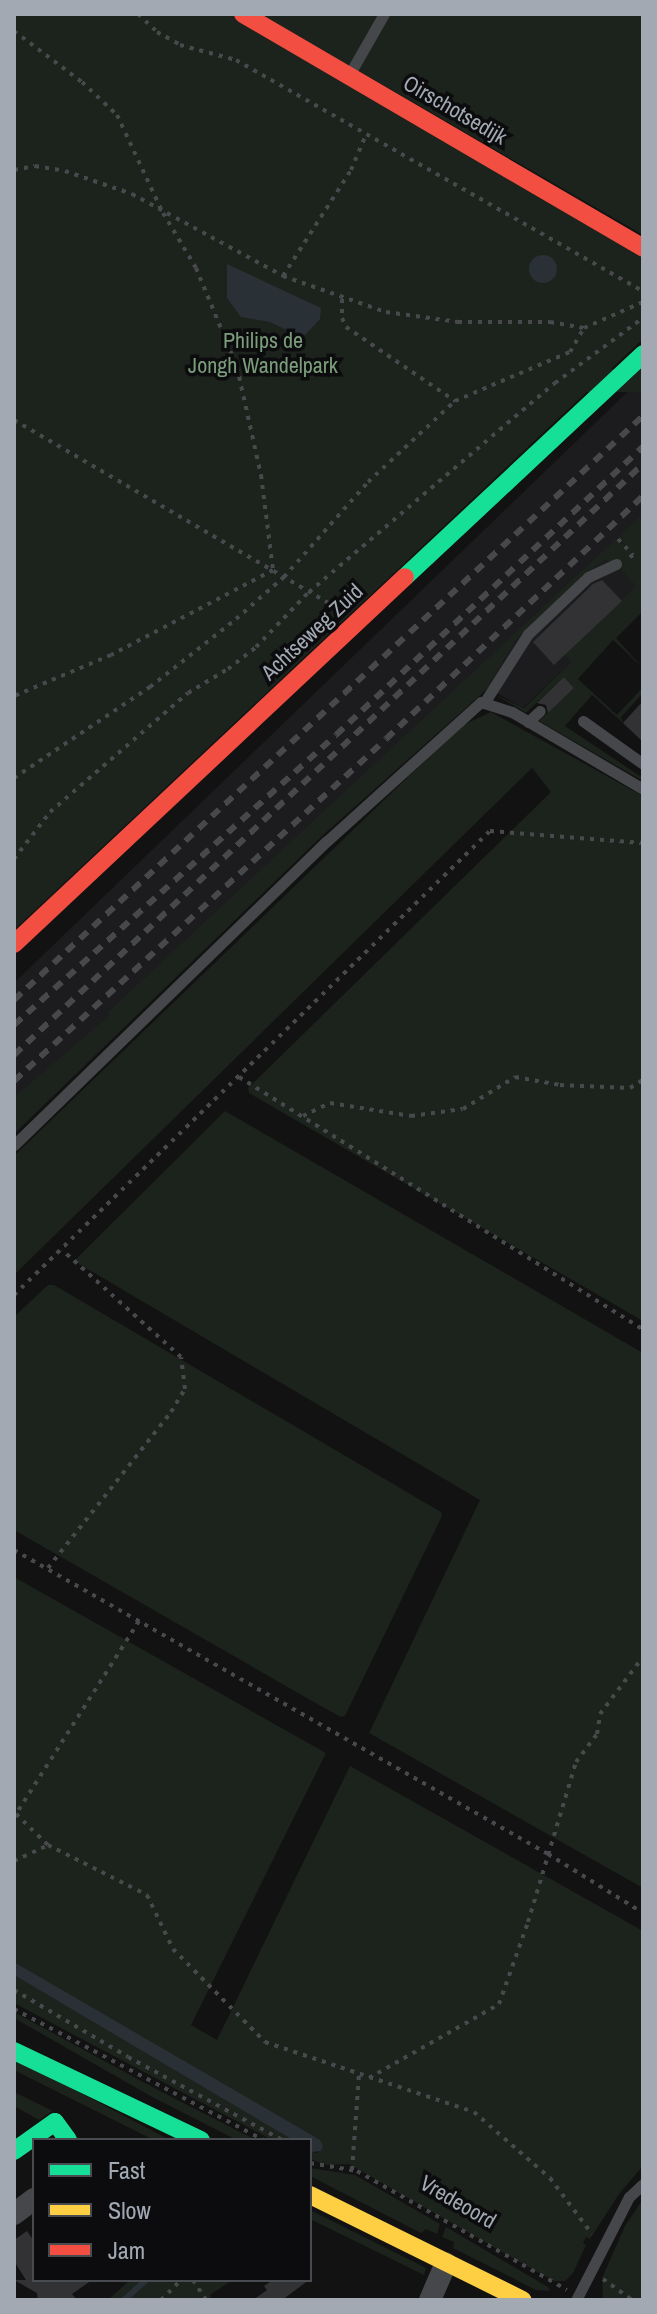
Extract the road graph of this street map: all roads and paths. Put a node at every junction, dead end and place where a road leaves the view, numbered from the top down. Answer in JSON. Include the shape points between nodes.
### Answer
{"nodes":[{"id":1,"x":138,"y":14,"type":"edge"},
{"id":2,"x":243,"y":14,"type":"edge"},
{"id":3,"x":384,"y":14,"type":"edge"},
{"id":4,"x":14,"y":31,"type":"edge"},
{"id":5,"x":348,"y":76,"type":"junction"},
{"id":6,"x":367,"y":133,"type":"junction"},
{"id":7,"x":14,"y":170,"type":"edge"},
{"id":8,"x":163,"y":213,"type":"junction"},
{"id":9,"x":643,"y":248,"type":"edge"},
{"id":10,"x":283,"y":276,"type":"junction"},
{"id":11,"x":643,"y":291,"type":"edge"},
{"id":12,"x":342,"y":299,"type":"junction"},
{"id":13,"x":643,"y":302,"type":"edge"},
{"id":14,"x":643,"y":318,"type":"edge"},
{"id":15,"x":584,"y":328,"type":"junction"},
{"id":16,"x":643,"y":354,"type":"edge"},
{"id":17,"x":455,"y":401,"type":"junction"},
{"id":18,"x":14,"y":420,"type":"edge"},
{"id":19,"x":618,"y":539,"type":"dead end"},
{"id":20,"x":626,"y":548,"type":"dead end"},
{"id":21,"x":616,"y":564,"type":"dead end"},
{"id":22,"x":273,"y":570,"type":"junction"},
{"id":23,"x":284,"y":577,"type":"junction"},
{"id":24,"x":309,"y":592,"type":"junction"},
{"id":25,"x":359,"y":621,"type":"junction"},
{"id":26,"x":14,"y":696,"type":"edge"},
{"id":27,"x":484,"y":703,"type":"junction"},
{"id":28,"x":540,"y":711,"type":"dead end"},
{"id":29,"x":583,"y":721,"type":"dead end"},
{"id":30,"x":528,"y":722,"type":"junction"},
{"id":31,"x":643,"y":764,"type":"edge"},
{"id":32,"x":14,"y":778,"type":"edge"},
{"id":33,"x":643,"y":789,"type":"edge"},
{"id":34,"x":643,"y":843,"type":"edge"},
{"id":35,"x":14,"y":859,"type":"edge"},
{"id":36,"x":14,"y":944,"type":"edge"},
{"id":37,"x":239,"y":1077,"type":"junction"},
{"id":38,"x":643,"y":1080,"type":"edge"},
{"id":39,"x":302,"y":1117,"type":"junction"},
{"id":40,"x":14,"y":1145,"type":"edge"},
{"id":41,"x":62,"y":1250,"type":"junction"},
{"id":42,"x":14,"y":1295,"type":"edge"},
{"id":43,"x":643,"y":1329,"type":"edge"},
{"id":44,"x":14,"y":1550,"type":"edge"},
{"id":45,"x":48,"y":1569,"type":"junction"},
{"id":46,"x":139,"y":1621,"type":"junction"},
{"id":47,"x":643,"y":1657,"type":"edge"},
{"id":48,"x":48,"y":1845,"type":"junction"},
{"id":49,"x":548,"y":1854,"type":"junction"},
{"id":50,"x":14,"y":1861,"type":"edge"},
{"id":51,"x":643,"y":1913,"type":"edge"},
{"id":52,"x":14,"y":1990,"type":"edge"},
{"id":53,"x":14,"y":2009,"type":"edge"},
{"id":54,"x":40,"y":2042,"type":"dead end"},
{"id":55,"x":14,"y":2051,"type":"edge"},
{"id":56,"x":359,"y":2074,"type":"junction"},
{"id":57,"x":369,"y":2078,"type":"junction"},
{"id":58,"x":128,"y":2104,"type":"junction"},
{"id":59,"x":32,"y":2138,"type":"edge"},
{"id":60,"x":32,"y":2138,"type":"edge"},
{"id":61,"x":67,"y":2138,"type":"edge"},
{"id":62,"x":197,"y":2138,"type":"edge"},
{"id":63,"x":260,"y":2138,"type":"edge"},
{"id":64,"x":278,"y":2138,"type":"edge"},
{"id":65,"x":14,"y":2151,"type":"edge"},
{"id":66,"x":312,"y":2162,"type":"edge"},
{"id":67,"x":352,"y":2170,"type":"junction"},
{"id":68,"x":643,"y":2184,"type":"edge"},
{"id":69,"x":312,"y":2196,"type":"edge"},
{"id":70,"x":32,"y":2200,"type":"edge"},
{"id":71,"x":14,"y":2214,"type":"edge"},
{"id":72,"x":595,"y":2238,"type":"dead end"},
{"id":73,"x":446,"y":2263,"type":"junction"},
{"id":74,"x":602,"y":2278,"type":"dead end"},
{"id":75,"x":179,"y":2282,"type":"edge"},
{"id":76,"x":194,"y":2282,"type":"edge"},
{"id":77,"x":577,"y":2298,"type":"edge"},
{"id":78,"x":161,"y":2300,"type":"edge"},
{"id":79,"x":206,"y":2300,"type":"edge"},
{"id":80,"x":430,"y":2300,"type":"edge"},
{"id":81,"x":522,"y":2300,"type":"edge"},
{"id":82,"x":632,"y":2300,"type":"edge"}],
"edges":[{"from":1,"to":6,"type":"path","via":[[180,45],[236,60]]},
{"from":2,"to":5,"type":"street","name":"Oirschotsedijk"},
{"from":3,"to":5,"type":"lane"},
{"from":4,"to":8,"type":"path","via":[[117,115]]},
{"from":5,"to":9,"type":"street","name":"Oirschotsedijk"},
{"from":6,"to":10,"type":"path","via":[[351,170]]},
{"from":6,"to":11,"type":"path"},
{"from":7,"to":8,"type":"path","via":[[35,166],[65,171],[132,194]]},
{"from":8,"to":10,"type":"path"},
{"from":8,"to":22,"type":"path","via":[[196,268],[237,367],[261,475]]},
{"from":10,"to":12,"type":"path"},
{"from":12,"to":15,"type":"path","via":[[386,312],[458,322],[550,322]]},
{"from":12,"to":17,"type":"path","via":[[346,327]]},
{"from":13,"to":15,"type":"path"},
{"from":14,"to":24,"type":"path","name":"Achtseweg Zuid","via":[[555,383]]},
{"from":15,"to":17,"type":"path","via":[[570,352]]},
{"from":16,"to":25,"type":"street","name":"Achtseweg Zuid"},
{"from":17,"to":23,"type":"path","via":[[368,482]]},
{"from":18,"to":22,"type":"path"},
{"from":19,"to":20,"type":"path"},
{"from":21,"to":27,"type":"lane","via":[[588,577],[528,634]]},
{"from":22,"to":23,"type":"path"},
{"from":22,"to":26,"type":"path","via":[[111,655]]},
{"from":23,"to":24,"type":"path"},
{"from":23,"to":32,"type":"path","via":[[150,687]]},
{"from":24,"to":25,"type":"path"},
{"from":24,"to":35,"type":"path","name":"Achtseweg Zuid","via":[[256,647],[188,693],[50,812]]},
{"from":25,"to":36,"type":"street","name":"Achtseweg Zuid"},
{"from":27,"to":30,"type":"lane"},
{"from":27,"to":40,"type":"lane","via":[[327,841]]},
{"from":28,"to":30,"type":"lane"},
{"from":29,"to":31,"type":"lane"},
{"from":30,"to":33,"type":"lane"},
{"from":34,"to":37,"type":"path","via":[[490,831]]},
{"from":37,"to":39,"type":"path"},
{"from":37,"to":41,"type":"path"},
{"from":38,"to":39,"type":"path","via":[[630,1088],[515,1077],[463,1109],[411,1116],[330,1103]]},
{"from":39,"to":43,"type":"path"},
{"from":41,"to":42,"type":"path"},
{"from":41,"to":45,"type":"path","via":[[181,1357],[185,1389]]},
{"from":44,"to":45,"type":"path"},
{"from":45,"to":46,"type":"path"},
{"from":46,"to":48,"type":"path","via":[[16,1814]]},
{"from":46,"to":49,"type":"path"},
{"from":47,"to":49,"type":"path","via":[[600,1714],[597,1734],[576,1762]]},
{"from":48,"to":50,"type":"path"},
{"from":48,"to":56,"type":"path","via":[[147,1895],[173,1949],[265,2042]]},
{"from":49,"to":51,"type":"path"},
{"from":49,"to":57,"type":"path","via":[[499,2004]]},
{"from":52,"to":64,"type":"path"},
{"from":53,"to":63,"type":"path"},
{"from":54,"to":58,"type":"street","via":[[115,2087]]},
{"from":55,"to":58,"type":"street"},
{"from":56,"to":57,"type":"path"},
{"from":56,"to":67,"type":"path"},
{"from":57,"to":72,"type":"path","via":[[474,2112],[550,2178]]},
{"from":58,"to":62,"type":"street"},
{"from":59,"to":61,"type":"street","via":[[55,2122]]},
{"from":60,"to":65,"type":"street"},
{"from":66,"to":67,"type":"path","name":"Vredeoord","via":[[320,2168]]},
{"from":67,"to":77,"type":"path","name":"Vredeoord"},
{"from":68,"to":77,"type":"lane","via":[[629,2197]]},
{"from":69,"to":73,"type":"street"},
{"from":70,"to":71,"type":"street"},
{"from":73,"to":80,"type":"street"},
{"from":73,"to":81,"type":"street"},
{"from":74,"to":82,"type":"path"},
{"from":75,"to":78,"type":"path"},
{"from":76,"to":79,"type":"path"}]}
